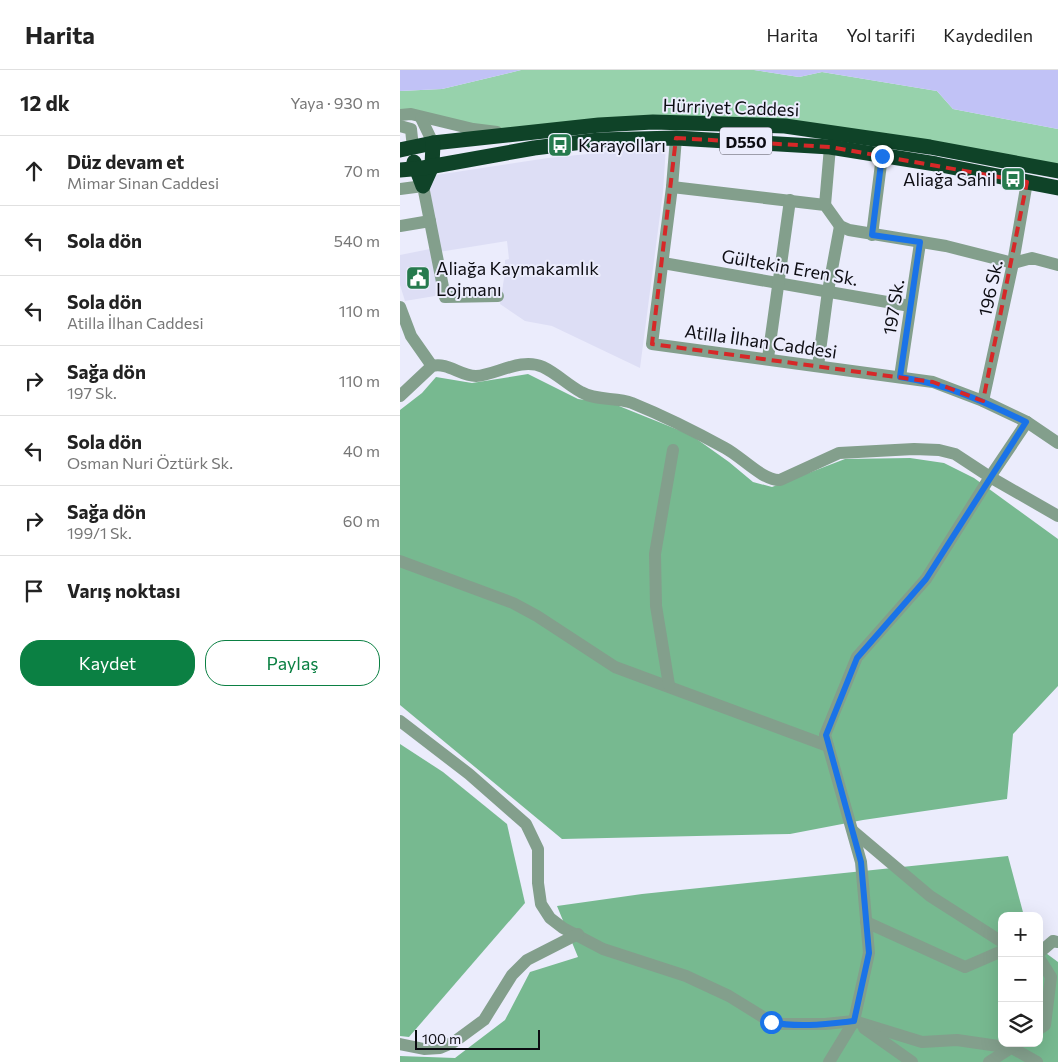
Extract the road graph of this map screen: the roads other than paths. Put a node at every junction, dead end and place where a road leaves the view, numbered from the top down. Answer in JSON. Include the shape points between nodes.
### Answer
{"nodes":[{"id":1,"x":400,"y":115,"type":"edge"},
{"id":2,"x":421,"y":118,"type":"junction"},
{"id":3,"x":400,"y":126,"type":"edge"},
{"id":4,"x":517,"y":135,"type":"junction"},
{"id":5,"x":676,"y":138,"type":"junction"},
{"id":6,"x":433,"y":143,"type":"junction"},
{"id":7,"x":830,"y":147,"type":"junction"},
{"id":8,"x":406,"y":149,"type":"edge"},
{"id":9,"x":882,"y":156,"type":"junction"},
{"id":10,"x":425,"y":167,"type":"junction"},
{"id":11,"x":400,"y":170,"type":"edge"},
{"id":12,"x":1058,"y":171,"type":"edge"},
{"id":13,"x":1027,"y":182,"type":"junction"},
{"id":14,"x":423,"y":186,"type":"junction"},
{"id":15,"x":672,"y":187,"type":"junction"},
{"id":16,"x":1058,"y":188,"type":"edge"},
{"id":17,"x":400,"y":189,"type":"edge"},
{"id":18,"x":790,"y":200,"type":"junction"},
{"id":19,"x":825,"y":205,"type":"junction"},
{"id":20,"x":430,"y":222,"type":"junction"},
{"id":21,"x":400,"y":226,"type":"edge"},
{"id":22,"x":840,"y":226,"type":"junction"},
{"id":23,"x":872,"y":235,"type":"junction"},
{"id":24,"x":920,"y":242,"type":"junction"},
{"id":25,"x":663,"y":263,"type":"junction"},
{"id":26,"x":1013,"y":263,"type":"junction"},
{"id":27,"x":1058,"y":265,"type":"edge"},
{"id":28,"x":780,"y":282,"type":"junction"},
{"id":29,"x":828,"y":291,"type":"junction"},
{"id":30,"x":498,"y":296,"type":"dead end"},
{"id":31,"x":910,"y":306,"type":"junction"},
{"id":32,"x":400,"y":307,"type":"edge"},
{"id":33,"x":768,"y":358,"type":"junction"},
{"id":34,"x":432,"y":366,"type":"junction"},
{"id":35,"x":818,"y":366,"type":"junction"},
{"id":36,"x":900,"y":377,"type":"junction"},
{"id":37,"x":400,"y":396,"type":"edge"},
{"id":38,"x":983,"y":401,"type":"junction"},
{"id":39,"x":1026,"y":422,"type":"junction"},
{"id":40,"x":1058,"y":443,"type":"edge"},
{"id":41,"x":672,"y":450,"type":"dead end"},
{"id":42,"x":990,"y":477,"type":"junction"},
{"id":43,"x":1058,"y":516,"type":"edge"},
{"id":44,"x":400,"y":560,"type":"edge"},
{"id":45,"x":669,"y":685,"type":"junction"},
{"id":46,"x":400,"y":720,"type":"edge"},
{"id":47,"x":828,"y":746,"type":"junction"},
{"id":48,"x":852,"y":831,"type":"junction"},
{"id":49,"x":866,"y":922,"type":"junction"},
{"id":50,"x":578,"y":934,"type":"junction"},
{"id":51,"x":998,"y":939,"type":"edge"},
{"id":52,"x":1058,"y":942,"type":"edge"},
{"id":53,"x":1043,"y":949,"type":"edge"},
{"id":54,"x":998,"y":953,"type":"edge"},
{"id":55,"x":1043,"y":964,"type":"edge"},
{"id":56,"x":854,"y":1021,"type":"junction"},
{"id":57,"x":1043,"y":1027,"type":"edge"},
{"id":58,"x":400,"y":1044,"type":"edge"},
{"id":59,"x":998,"y":1044,"type":"edge"},
{"id":60,"x":1013,"y":1047,"type":"edge"},
{"id":61,"x":1016,"y":1047,"type":"edge"},
{"id":62,"x":829,"y":1062,"type":"edge"},
{"id":63,"x":912,"y":1062,"type":"edge"},
{"id":64,"x":989,"y":1062,"type":"edge"},
{"id":65,"x":1037,"y":1062,"type":"edge"}],
"edges":[{"from":1,"to":2,"type":"street","via":[[411,114]]},
{"from":2,"to":4,"type":"street"},
{"from":2,"to":6,"type":"street"},
{"from":3,"to":8,"type":"street","via":[[411,129]]},
{"from":4,"to":6,"type":"highway","name":"Hürriyet Caddesi","number":"D550"},
{"from":4,"to":12,"type":"highway","name":"Hürriyet Caddesi","number":"D550","via":[[653,122],[785,126],[930,147]]},
{"from":5,"to":7,"type":"highway","name":"Hürriyet Caddesi","number":"D550"},
{"from":5,"to":10,"type":"highway","name":"Hürriyet Caddesi","number":"D550","via":[[599,140]]},
{"from":5,"to":15,"type":"street","name":"Atilla İlhan Caddesi"},
{"from":6,"to":8,"type":"highway","name":"Hürriyet Caddesi","number":"D550"},
{"from":6,"to":10,"type":"highway"},
{"from":7,"to":9,"type":"highway","name":"Hürriyet Caddesi","number":"D550"},
{"from":7,"to":19,"type":"street"},
{"from":8,"to":10,"type":"highway"},
{"from":9,"to":13,"type":"highway","name":"Hürriyet Caddesi","number":"D550"},
{"from":9,"to":23,"type":"street"},
{"from":10,"to":11,"type":"highway","name":"Hürriyet Caddesi","number":"D550"},
{"from":10,"to":14,"type":"highway"},
{"from":13,"to":16,"type":"highway","name":"Hürriyet Caddesi","number":"D550"},
{"from":13,"to":26,"type":"street","name":"196 Sk."},
{"from":14,"to":17,"type":"street"},
{"from":14,"to":20,"type":"street"},
{"from":15,"to":18,"type":"street"},
{"from":15,"to":25,"type":"street","name":"Atilla İlhan Caddesi"},
{"from":18,"to":19,"type":"street"},
{"from":18,"to":28,"type":"street"},
{"from":19,"to":22,"type":"street"},
{"from":20,"to":21,"type":"street"},
{"from":20,"to":30,"type":"street","via":[[445,298]]},
{"from":22,"to":23,"type":"street"},
{"from":22,"to":29,"type":"street"},
{"from":23,"to":24,"type":"street"},
{"from":24,"to":26,"type":"street"},
{"from":24,"to":31,"type":"street","name":"197 Sk."},
{"from":25,"to":28,"type":"street","name":"Gültekin Eren Sk."},
{"from":25,"to":33,"type":"street","name":"Atilla İlhan Caddesi","via":[[652,344]]},
{"from":26,"to":27,"type":"street","via":[[1032,258]]},
{"from":26,"to":38,"type":"street","name":"196 Sk."},
{"from":28,"to":29,"type":"street","name":"Gültekin Eren Sk."},
{"from":28,"to":33,"type":"street"},
{"from":29,"to":31,"type":"street","name":"Gültekin Eren Sk."},
{"from":29,"to":35,"type":"street"},
{"from":31,"to":36,"type":"street","name":"197 Sk."},
{"from":32,"to":34,"type":"street","via":[[411,336]]},
{"from":33,"to":35,"type":"street","name":"Atilla İlhan Caddesi"},
{"from":34,"to":37,"type":"street"},
{"from":34,"to":42,"type":"street","via":[[442,365],[475,376],[512,366],[542,366],[592,397],[633,403],[710,440],[738,455],[768,479],[780,480],[848,451],[914,449],[955,454]]},
{"from":35,"to":36,"type":"street","name":"Atilla İlhan Caddesi"},
{"from":36,"to":38,"type":"street","name":"Atilla İlhan Caddesi","via":[[933,382]]},
{"from":38,"to":39,"type":"street","name":"Atilla İlhan Caddesi"},
{"from":39,"to":40,"type":"street","name":"Atilla İlhan Caddesi"},
{"from":39,"to":42,"type":"street"},
{"from":41,"to":45,"type":"street","via":[[656,554],[656,606]]},
{"from":42,"to":43,"type":"street"},
{"from":42,"to":47,"type":"street","via":[[926,579],[857,658],[826,735]]},
{"from":44,"to":45,"type":"street","via":[[512,603],[615,667]]},
{"from":45,"to":47,"type":"street"},
{"from":46,"to":50,"type":"street","via":[[526,824],[538,849],[541,904],[550,918]]},
{"from":47,"to":48,"type":"street"},
{"from":48,"to":49,"type":"street","via":[[861,862]]},
{"from":48,"to":51,"type":"street","via":[[930,896]]},
{"from":49,"to":54,"type":"street","via":[[965,966]]},
{"from":49,"to":56,"type":"street","via":[[869,953]]},
{"from":50,"to":56,"type":"street","via":[[602,949],[686,976],[729,996],[771,1022],[825,1024]]},
{"from":50,"to":58,"type":"street","via":[[527,960],[512,975],[484,1020],[454,1042],[440,1048]]},
{"from":52,"to":53,"type":"street","via":[[1052,940]]},
{"from":55,"to":57,"type":"street","via":[[1051,977]]},
{"from":56,"to":59,"type":"street","via":[[922,1042],[958,1040]]},
{"from":56,"to":62,"type":"street"},
{"from":56,"to":63,"type":"street"},
{"from":60,"to":64,"type":"street"},
{"from":61,"to":65,"type":"street"}]}
